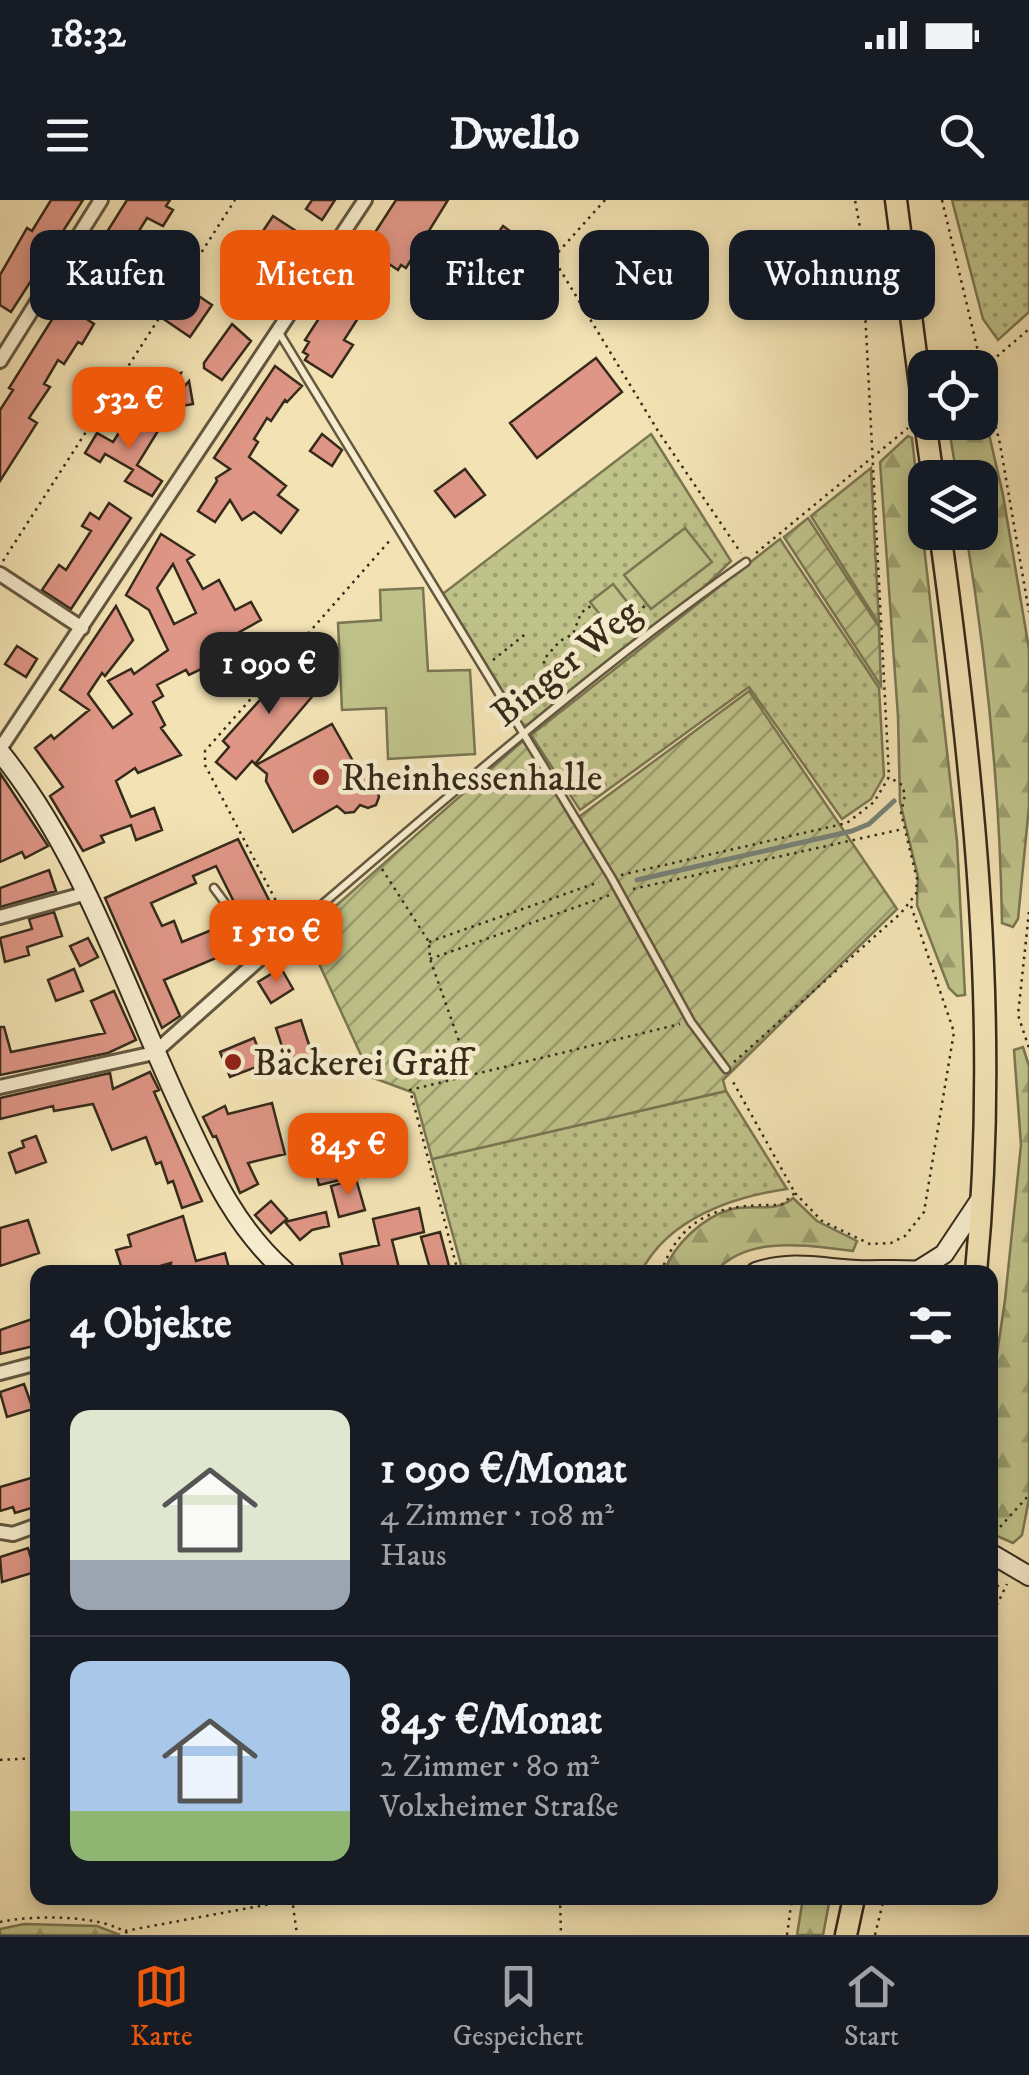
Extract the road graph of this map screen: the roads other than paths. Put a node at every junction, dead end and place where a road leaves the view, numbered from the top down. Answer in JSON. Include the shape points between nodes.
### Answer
{"nodes":[{"id":1,"x":101,"y":200,"type":"edge"},
{"id":2,"x":365,"y":200,"type":"edge"},
{"id":3,"x":896,"y":200,"type":"edge"},
{"id":4,"x":277,"y":331,"type":"junction"},
{"id":5,"x":915,"y":350,"type":"edge"},
{"id":6,"x":0,"y":361,"type":"edge"},
{"id":7,"x":943,"y":550,"type":"edge"},
{"id":8,"x":746,"y":562,"type":"road end"},
{"id":9,"x":0,"y":574,"type":"edge"},
{"id":10,"x":82,"y":628,"type":"junction"},
{"id":11,"x":524,"y":732,"type":"junction"},
{"id":12,"x":0,"y":750,"type":"edge"},
{"id":13,"x":214,"y":888,"type":"dead end"},
{"id":14,"x":87,"y":893,"type":"junction"},
{"id":15,"x":0,"y":918,"type":"edge"},
{"id":16,"x":291,"y":930,"type":"joint"},
{"id":17,"x":264,"y":956,"type":"junction"},
{"id":18,"x":154,"y":1053,"type":"junction"},
{"id":19,"x":726,"y":1069,"type":"road end"},
{"id":20,"x":0,"y":1087,"type":"edge"},
{"id":21,"x":983,"y":1196,"type":"junction"},
{"id":22,"x":279,"y":1265,"type":"edge"},
{"id":23,"x":931,"y":1265,"type":"edge"},
{"id":24,"x":977,"y":1265,"type":"edge"},
{"id":25,"x":30,"y":1365,"type":"edge"},
{"id":26,"x":0,"y":1373,"type":"edge"},
{"id":27,"x":30,"y":1528,"type":"edge"},
{"id":28,"x":0,"y":1532,"type":"edge"},
{"id":29,"x":998,"y":1558,"type":"edge"},
{"id":30,"x":1029,"y":1576,"type":"edge"},
{"id":31,"x":852,"y":1905,"type":"edge"},
{"id":32,"x":846,"y":1935,"type":"edge"}],
"edges":[{"from":1,"to":6,"type":"street"},
{"from":2,"to":4,"type":"street"},
{"from":3,"to":5,"type":"main road","bridge":true},
{"from":4,"to":10,"type":"street"},
{"from":4,"to":11,"type":"lane"},
{"from":7,"to":21,"type":"main road","via":[[978,854],[987,1103]]},
{"from":8,"to":11,"type":"lane","name":"Binger Weg"},
{"from":9,"to":10,"type":"street"},
{"from":10,"to":12,"type":"street"},
{"from":11,"to":16,"type":"lane","name":"Binger Weg"},
{"from":11,"to":19,"type":"lane","via":[[691,1022]]},
{"from":12,"to":14,"type":"main road","via":[[51,823]]},
{"from":13,"to":17,"type":"lane"},
{"from":14,"to":15,"type":"street"},
{"from":14,"to":18,"type":"main road"},
{"from":16,"to":17,"type":"street","name":"Binger Weg"},
{"from":17,"to":18,"type":"street","name":"Binger Weg"},
{"from":18,"to":20,"type":"street"},
{"from":18,"to":22,"type":"main road","via":[[222,1195]]},
{"from":21,"to":23,"type":"main road"},
{"from":21,"to":24,"type":"main road"},
{"from":25,"to":26,"type":"street"},
{"from":27,"to":28,"type":"street"},
{"from":29,"to":30,"type":"main road"},
{"from":31,"to":32,"type":"main road"}]}
